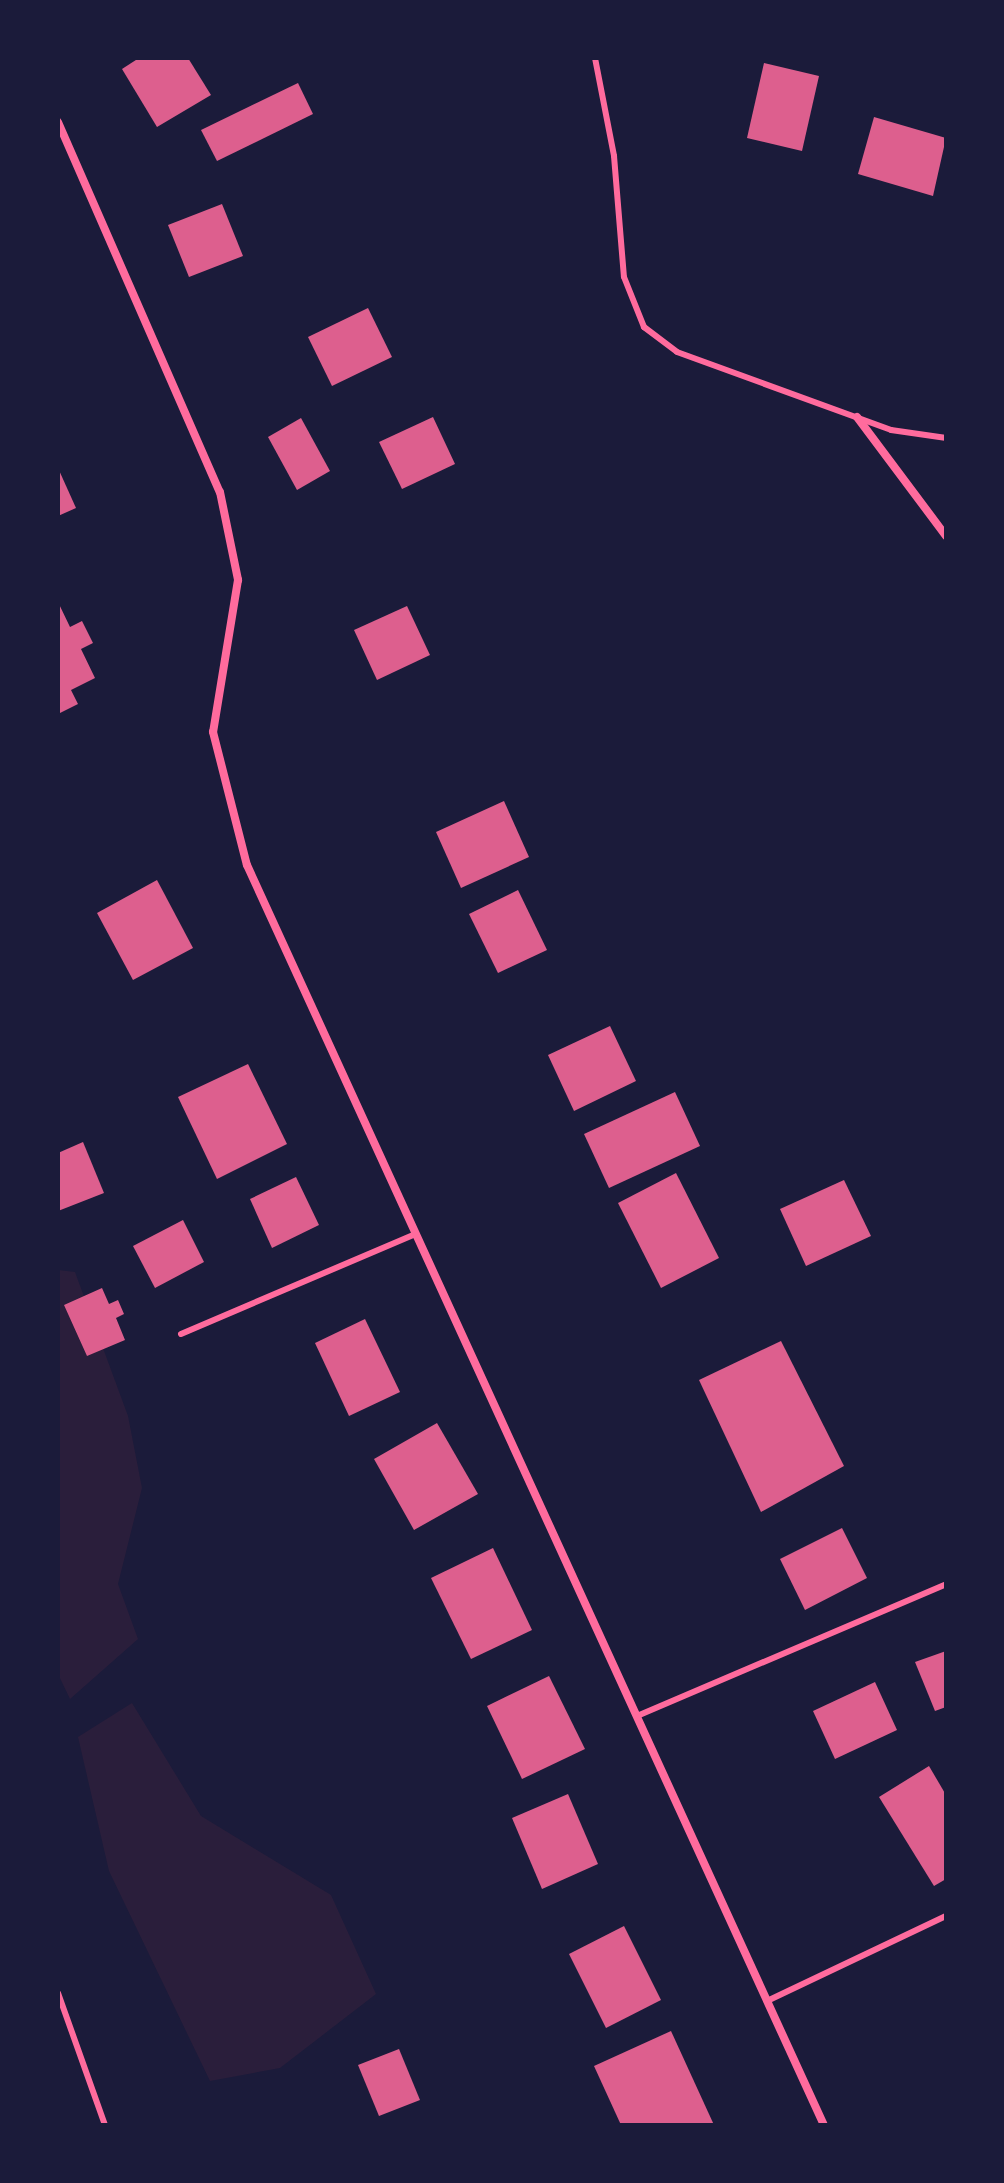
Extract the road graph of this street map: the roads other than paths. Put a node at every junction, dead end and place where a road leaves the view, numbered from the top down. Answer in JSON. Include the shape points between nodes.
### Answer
{"nodes":[{"id":1,"x":595,"y":58,"type":"edge"},
{"id":2,"x":58,"y":122,"type":"edge"},
{"id":3,"x":857,"y":417,"type":"junction"},
{"id":4,"x":946,"y":438,"type":"edge"},
{"id":5,"x":946,"y":536,"type":"edge"},
{"id":6,"x":416,"y":1234,"type":"junction"},
{"id":7,"x":181,"y":1334,"type":"dead end"},
{"id":8,"x":946,"y":1584,"type":"edge"},
{"id":9,"x":637,"y":1716,"type":"junction"},
{"id":10,"x":946,"y":1916,"type":"edge"},
{"id":11,"x":58,"y":1993,"type":"edge"},
{"id":12,"x":767,"y":2001,"type":"junction"},
{"id":13,"x":105,"y":2125,"type":"edge"},
{"id":14,"x":824,"y":2125,"type":"edge"}],
"edges":[{"from":1,"to":3,"type":"lane","via":[[614,156],[624,277],[644,327],[677,352]]},
{"from":2,"to":6,"type":"street","via":[[220,492],[238,580],[213,732],[247,865]]},
{"from":3,"to":4,"type":"lane","via":[[891,430]]},
{"from":3,"to":5,"type":"street"},
{"from":6,"to":7,"type":"lane"},
{"from":6,"to":9,"type":"street"},
{"from":8,"to":9,"type":"lane"},
{"from":9,"to":12,"type":"street"},
{"from":10,"to":12,"type":"lane"},
{"from":11,"to":13,"type":"lane"},
{"from":12,"to":14,"type":"street"}]}
